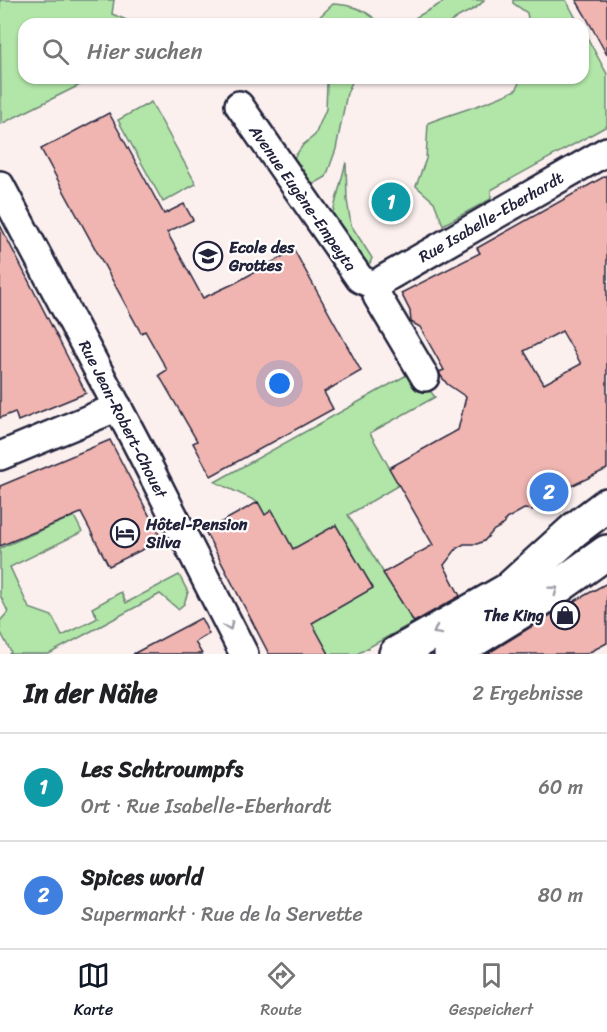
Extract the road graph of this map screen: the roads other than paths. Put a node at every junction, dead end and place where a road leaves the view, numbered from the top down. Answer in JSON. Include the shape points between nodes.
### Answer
{"nodes":[{"id":1,"x":239,"y":105,"type":"dead end"},
{"id":2,"x":607,"y":151,"type":"edge"},
{"id":3,"x":0,"y":185,"type":"edge"},
{"id":4,"x":378,"y":287,"type":"junction"},
{"id":5,"x":424,"y":377,"type":"dead end"},
{"id":6,"x":118,"y":407,"type":"junction"},
{"id":7,"x":0,"y":456,"type":"edge"},
{"id":8,"x":607,"y":505,"type":"edge"},
{"id":9,"x":607,"y":552,"type":"edge"},
{"id":10,"x":244,"y":654,"type":"edge"},
{"id":11,"x":396,"y":654,"type":"edge"},
{"id":12,"x":450,"y":654,"type":"edge"}],
"edges":[{"from":1,"to":4,"type":"street","name":"Avenue Eugène-Empeyta","via":[[360,279]]},
{"from":2,"to":4,"type":"street","name":"Rue Isabelle-Eberhardt","via":[[384,279]]},
{"from":3,"to":6,"type":"street","name":"Rue Jean-Robert-Chouet"},
{"from":4,"to":5,"type":"street","via":[[377,296]]},
{"from":6,"to":7,"type":"street"},
{"from":6,"to":10,"type":"street","name":"Rue Jean-Robert-Chouet","one_way":true},
{"from":8,"to":11,"type":"main road","one_way":true,"via":[[508,590]]},
{"from":12,"to":9,"type":"main road","one_way":true,"via":[[538,601]]}]}
